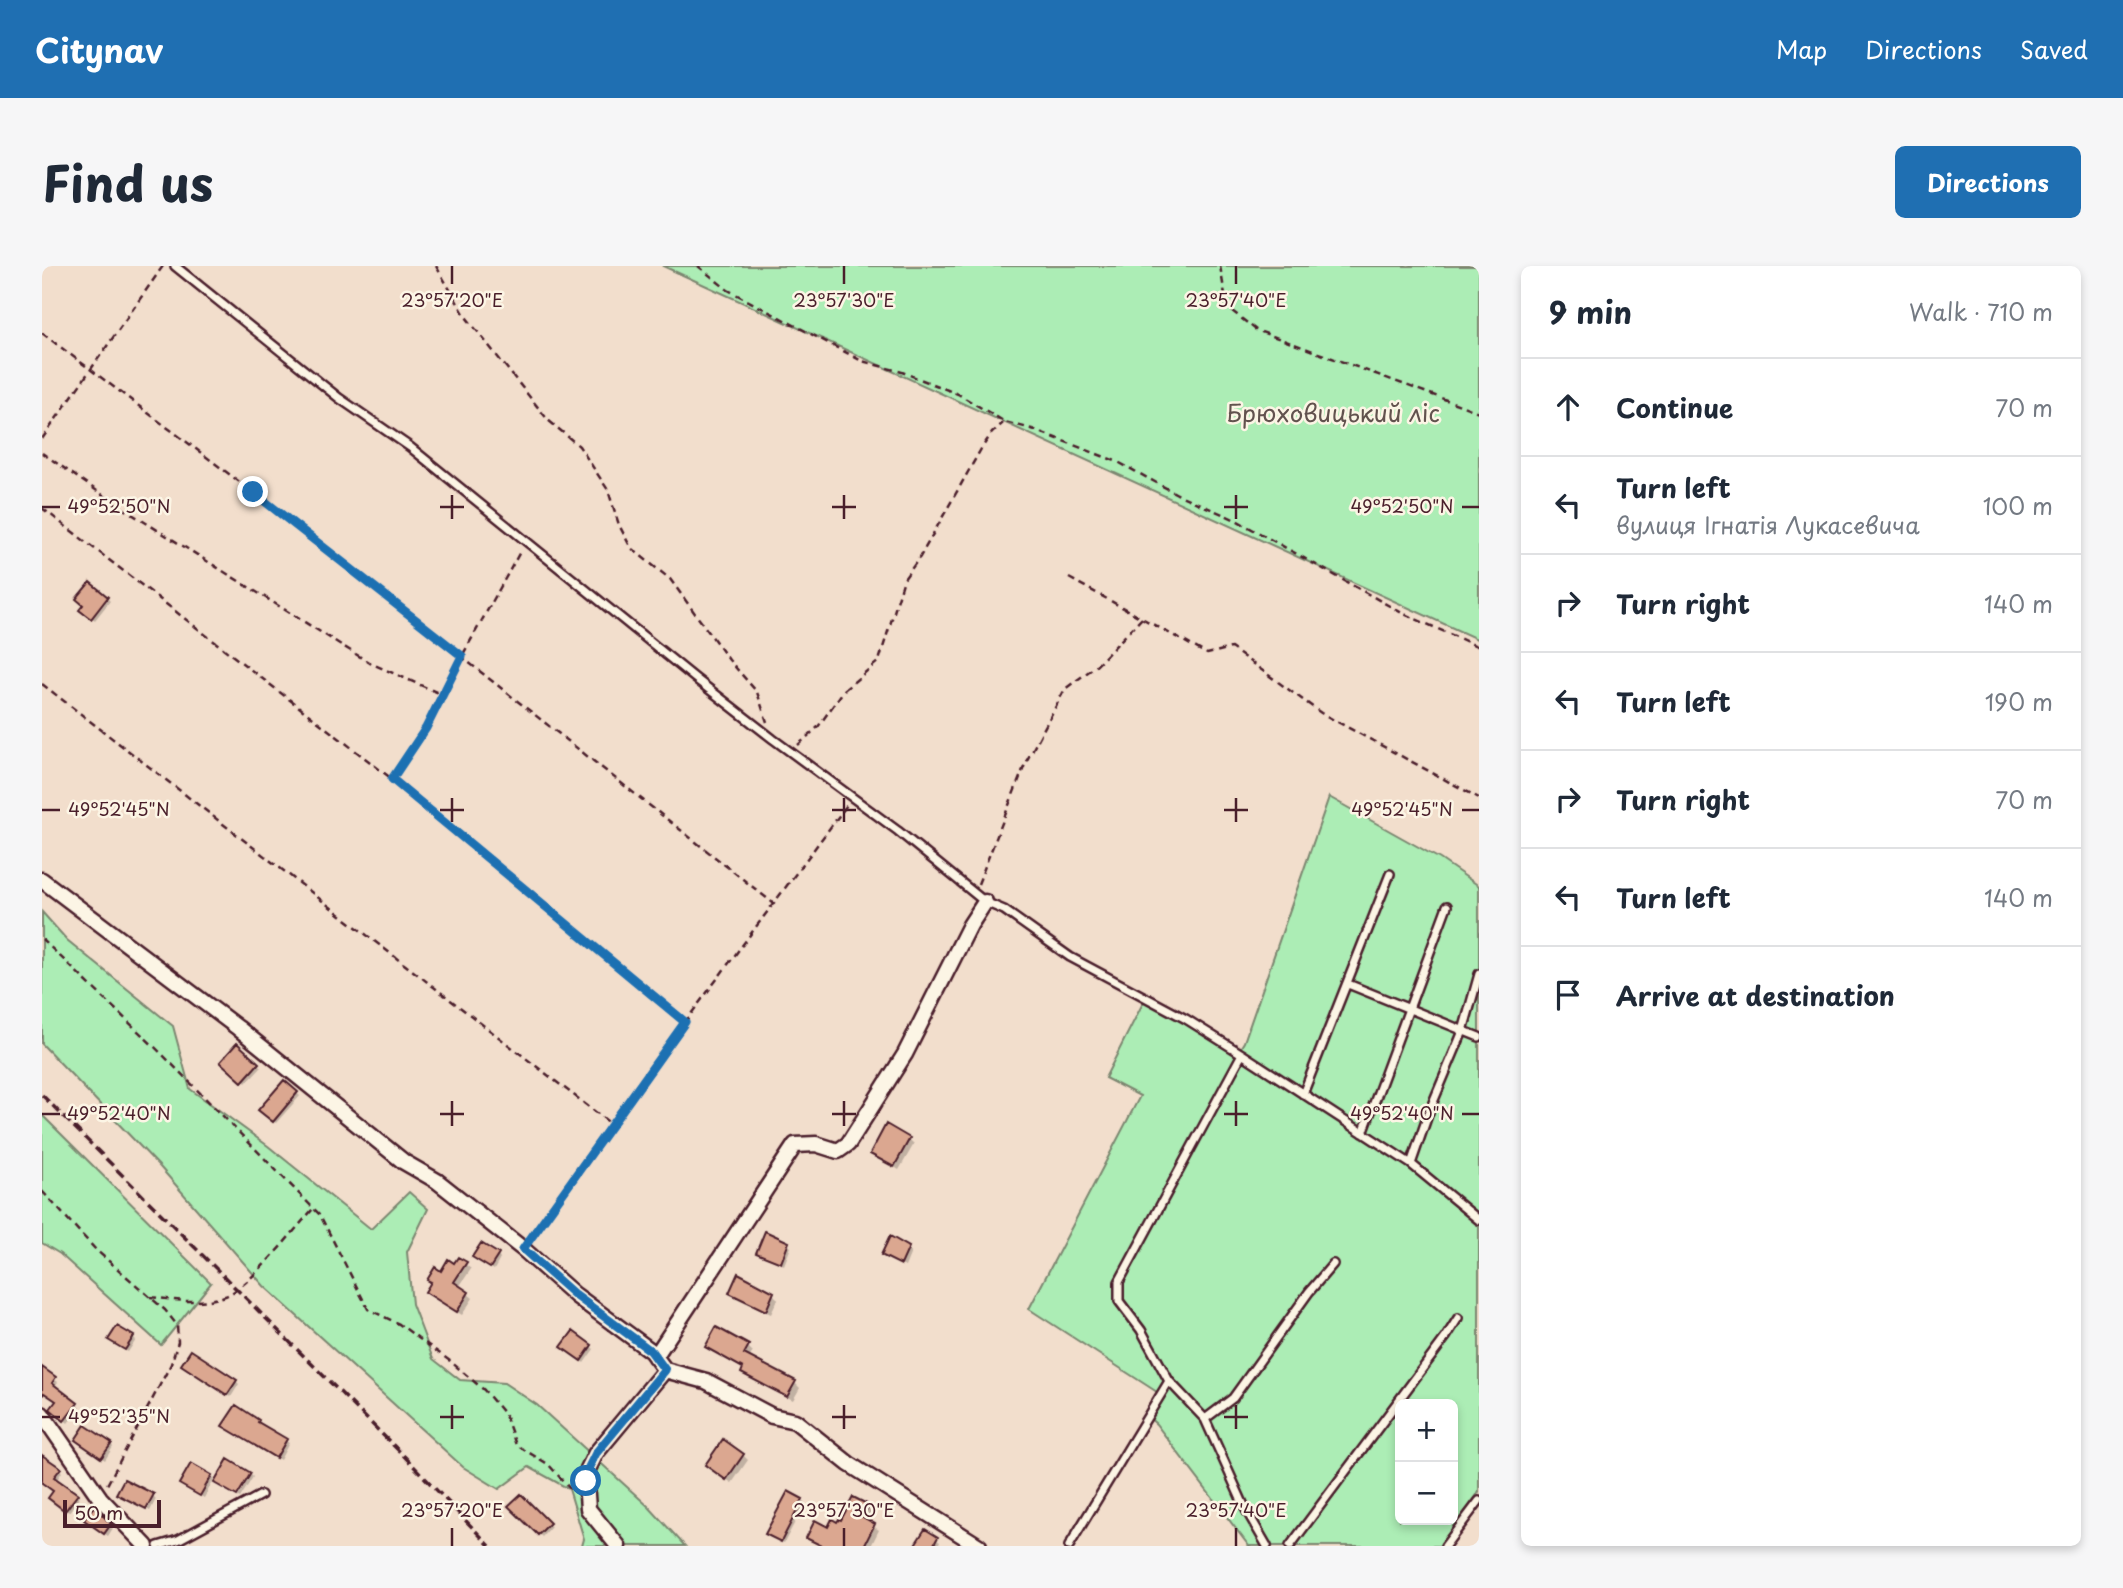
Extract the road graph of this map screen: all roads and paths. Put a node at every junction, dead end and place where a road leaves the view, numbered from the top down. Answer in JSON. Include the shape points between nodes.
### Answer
{"nodes":[{"id":1,"x":163,"y":266,"type":"edge"},
{"id":2,"x":175,"y":266,"type":"edge"},
{"id":3,"x":436,"y":266,"type":"edge"},
{"id":4,"x":698,"y":266,"type":"edge"},
{"id":5,"x":1220,"y":266,"type":"edge"},
{"id":6,"x":42,"y":333,"type":"edge"},
{"id":7,"x":90,"y":370,"type":"junction"},
{"id":8,"x":1479,"y":412,"type":"edge"},
{"id":9,"x":1004,"y":422,"type":"junction"},
{"id":10,"x":42,"y":439,"type":"edge"},
{"id":11,"x":42,"y":453,"type":"edge"},
{"id":12,"x":42,"y":508,"type":"edge"},
{"id":13,"x":526,"y":541,"type":"junction"},
{"id":14,"x":1069,"y":578,"type":"dead end"},
{"id":15,"x":1142,"y":618,"type":"junction"},
{"id":16,"x":1479,"y":647,"type":"edge"},
{"id":17,"x":462,"y":656,"type":"junction"},
{"id":18,"x":42,"y":684,"type":"edge"},
{"id":19,"x":441,"y":694,"type":"junction"},
{"id":20,"x":773,"y":739,"type":"junction"},
{"id":21,"x":790,"y":751,"type":"junction"},
{"id":22,"x":392,"y":779,"type":"junction"},
{"id":23,"x":852,"y":797,"type":"junction"},
{"id":24,"x":1479,"y":799,"type":"edge"},
{"id":25,"x":1390,"y":874,"type":"dead end"},
{"id":26,"x":42,"y":880,"type":"edge"},
{"id":27,"x":979,"y":897,"type":"junction"},
{"id":28,"x":773,"y":903,"type":"junction"},
{"id":29,"x":1447,"y":906,"type":"dead end"},
{"id":30,"x":42,"y":939,"type":"edge"},
{"id":31,"x":1479,"y":974,"type":"edge"},
{"id":32,"x":1348,"y":984,"type":"junction"},
{"id":33,"x":1409,"y":1009,"type":"junction"},
{"id":34,"x":685,"y":1022,"type":"junction"},
{"id":35,"x":1463,"y":1031,"type":"junction"},
{"id":36,"x":1479,"y":1037,"type":"edge"},
{"id":37,"x":1242,"y":1054,"type":"junction"},
{"id":38,"x":1303,"y":1094,"type":"junction"},
{"id":39,"x":611,"y":1124,"type":"junction"},
{"id":40,"x":1363,"y":1133,"type":"junction"},
{"id":41,"x":1411,"y":1164,"type":"junction"},
{"id":42,"x":42,"y":1191,"type":"edge"},
{"id":43,"x":313,"y":1209,"type":"junction"},
{"id":44,"x":1479,"y":1220,"type":"edge"},
{"id":45,"x":523,"y":1249,"type":"junction"},
{"id":46,"x":1333,"y":1264,"type":"dead end"},
{"id":47,"x":150,"y":1297,"type":"junction"},
{"id":48,"x":1458,"y":1318,"type":"dead end"},
{"id":49,"x":655,"y":1357,"type":"junction"},
{"id":50,"x":665,"y":1370,"type":"junction"},
{"id":51,"x":1169,"y":1381,"type":"junction"},
{"id":52,"x":42,"y":1414,"type":"edge"},
{"id":53,"x":1205,"y":1419,"type":"junction"},
{"id":54,"x":572,"y":1491,"type":"dead end"},
{"id":55,"x":261,"y":1495,"type":"dead end"},
{"id":56,"x":100,"y":1498,"type":"junction"},
{"id":57,"x":1479,"y":1501,"type":"edge"},
{"id":58,"x":151,"y":1546,"type":"edge"},
{"id":59,"x":618,"y":1546,"type":"edge"},
{"id":60,"x":979,"y":1546,"type":"edge"},
{"id":61,"x":1069,"y":1546,"type":"edge"},
{"id":62,"x":1267,"y":1546,"type":"edge"},
{"id":63,"x":1290,"y":1546,"type":"edge"},
{"id":64,"x":1444,"y":1546,"type":"edge"}],
"edges":[{"from":1,"to":7,"type":"path"},
{"from":2,"to":13,"type":"lane"},
{"from":3,"to":20,"type":"path","via":[[466,317],[515,379],[548,420],[579,446],[608,490],[631,548],[670,579],[757,692]]},
{"from":4,"to":9,"type":"path","via":[[728,290],[814,337],[862,361],[958,394]]},
{"from":5,"to":8,"type":"path","via":[[1227,307],[1256,330]]},
{"from":6,"to":7,"type":"path"},
{"from":7,"to":10,"type":"path"},
{"from":7,"to":17,"type":"path"},
{"from":9,"to":16,"type":"path","via":[[1118,462],[1236,520],[1402,613]]},
{"from":9,"to":21,"type":"path","via":[[981,449],[904,579],[879,661],[844,690],[818,727]]},
{"from":11,"to":19,"type":"path","via":[[370,663]]},
{"from":12,"to":22,"type":"path"},
{"from":13,"to":17,"type":"path"},
{"from":13,"to":20,"type":"lane"},
{"from":14,"to":15,"type":"path"},
{"from":15,"to":24,"type":"path","via":[[1207,653],[1231,648],[1321,713]]},
{"from":15,"to":27,"type":"path","via":[[1096,666],[1065,689],[1026,762]]},
{"from":17,"to":19,"type":"path"},
{"from":17,"to":28,"type":"path"},
{"from":18,"to":39,"type":"path"},
{"from":19,"to":22,"type":"path","via":[[426,728]]},
{"from":20,"to":21,"type":"lane"},
{"from":21,"to":23,"type":"lane"},
{"from":22,"to":34,"type":"path"},
{"from":23,"to":27,"type":"lane"},
{"from":23,"to":28,"type":"path"},
{"from":25,"to":32,"type":"lane"},
{"from":26,"to":45,"type":"street"},
{"from":27,"to":37,"type":"lane","via":[[1070,957]]},
{"from":27,"to":49,"type":"street","via":[[970,925],[905,1054],[848,1144],[838,1151],[816,1144],[794,1145]]},
{"from":28,"to":34,"type":"path"},
{"from":29,"to":33,"type":"lane"},
{"from":30,"to":43,"type":"path"},
{"from":31,"to":35,"type":"lane"},
{"from":32,"to":33,"type":"lane"},
{"from":32,"to":38,"type":"lane"},
{"from":33,"to":35,"type":"lane"},
{"from":33,"to":40,"type":"lane"},
{"from":34,"to":39,"type":"path"},
{"from":35,"to":36,"type":"lane"},
{"from":35,"to":41,"type":"lane"},
{"from":37,"to":38,"type":"lane"},
{"from":37,"to":51,"type":"lane","via":[[1119,1282],[1119,1301]]},
{"from":38,"to":40,"type":"lane"},
{"from":39,"to":45,"type":"path"},
{"from":40,"to":41,"type":"lane"},
{"from":41,"to":44,"type":"lane"},
{"from":42,"to":47,"type":"path","via":[[96,1250]]},
{"from":43,"to":47,"type":"path","via":[[248,1279],[227,1295],[196,1302]]},
{"from":43,"to":54,"type":"path","via":[[368,1309],[400,1324],[475,1382],[505,1415],[516,1445],[548,1464]]},
{"from":45,"to":49,"type":"street"},
{"from":46,"to":53,"type":"lane","via":[[1233,1398]]},
{"from":47,"to":56,"type":"path","via":[[177,1325],[178,1342],[171,1364]]},
{"from":48,"to":63,"type":"lane"},
{"from":49,"to":50,"type":"street"},
{"from":50,"to":59,"type":"street","via":[[596,1453],[588,1469],[588,1509]]},
{"from":50,"to":60,"type":"street","via":[[706,1381],[772,1416],[795,1421],[849,1464]]},
{"from":51,"to":53,"type":"lane"},
{"from":51,"to":61,"type":"lane"},
{"from":52,"to":56,"type":"street"},
{"from":53,"to":62,"type":"lane"},
{"from":55,"to":58,"type":"lane","via":[[178,1540]]},
{"from":56,"to":58,"type":"street"},
{"from":57,"to":64,"type":"lane"}]}
